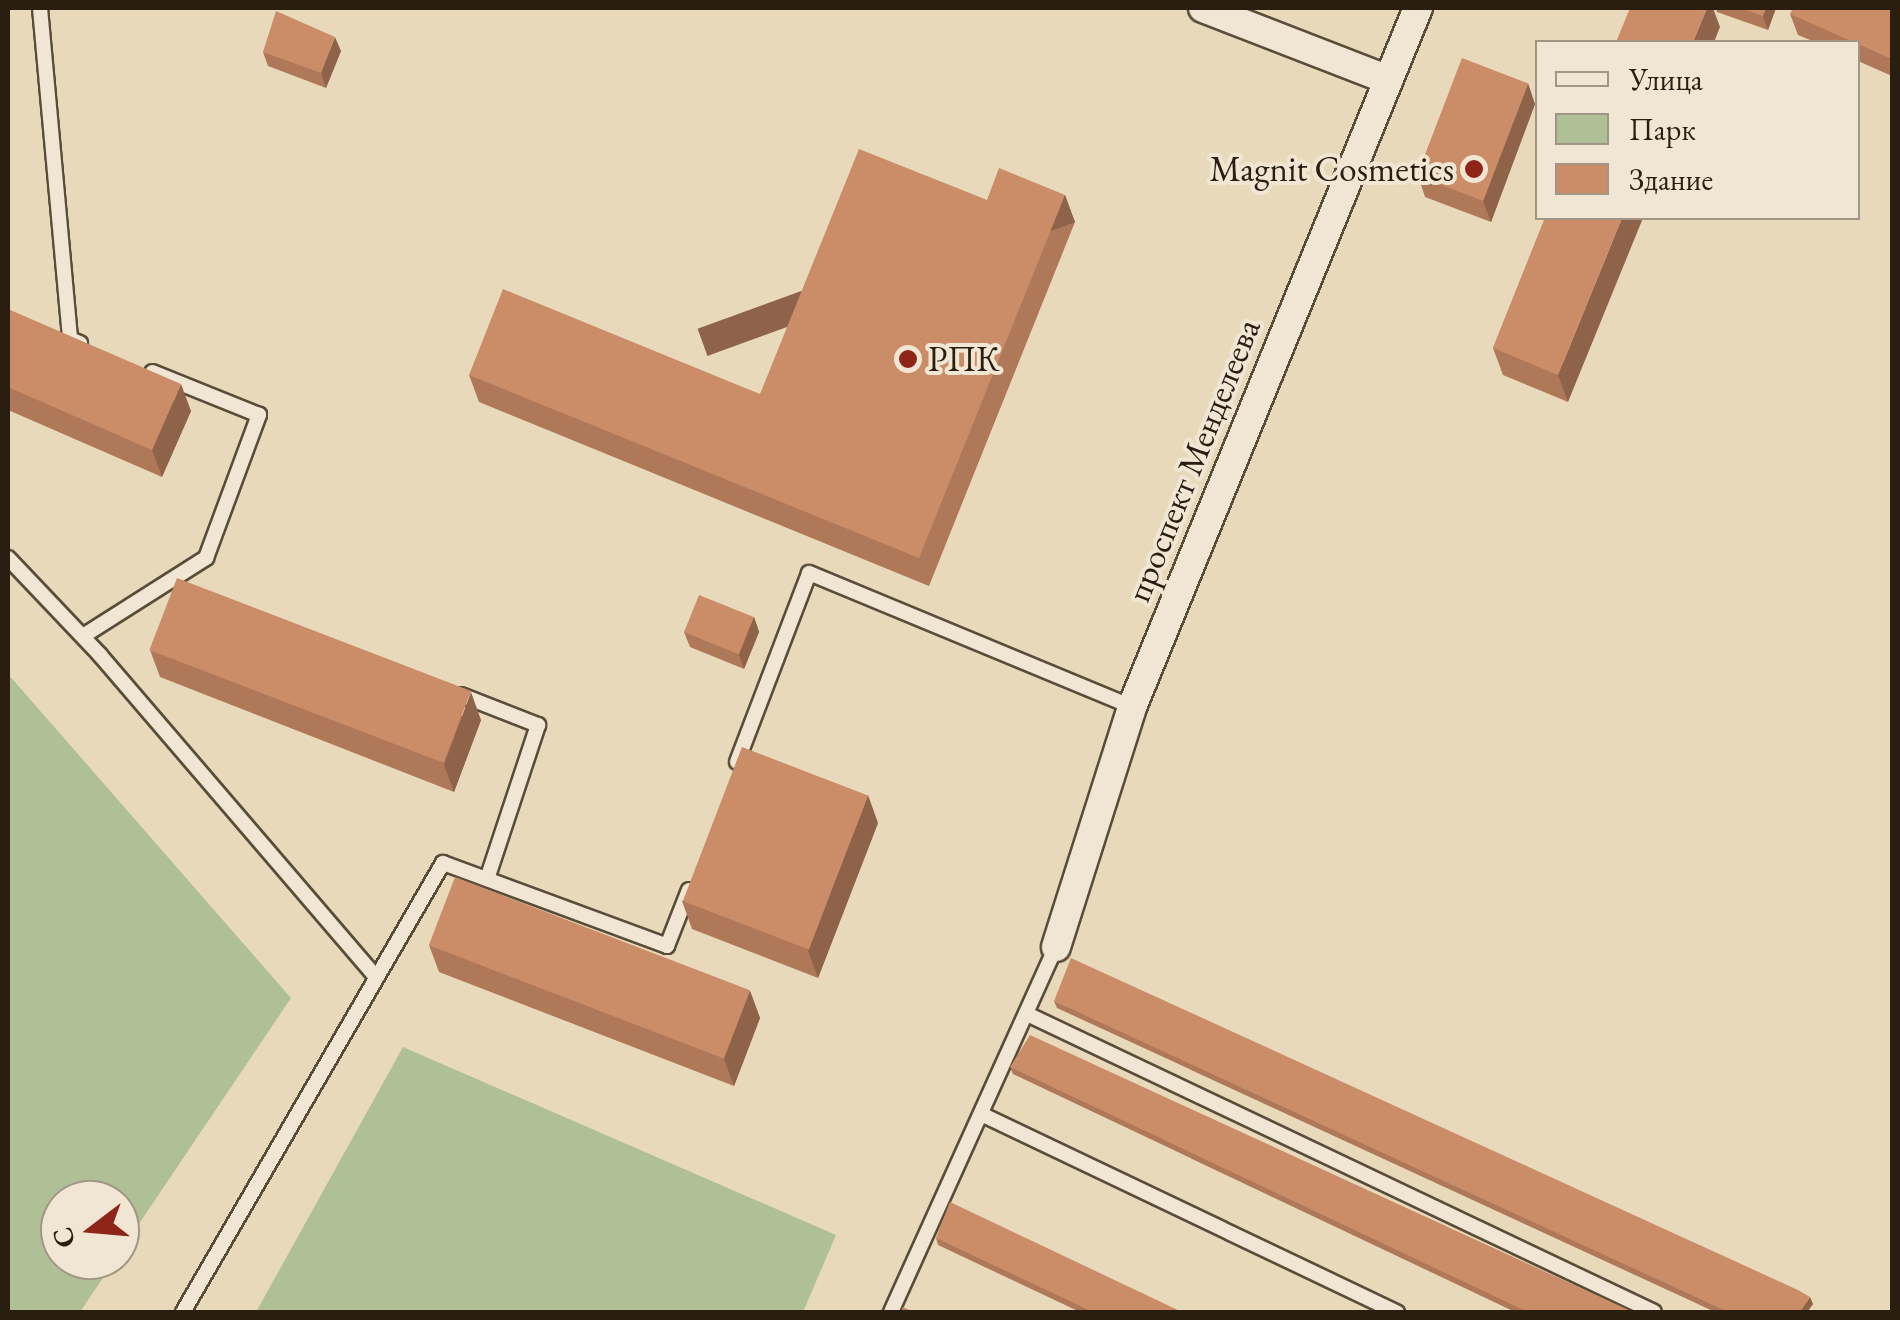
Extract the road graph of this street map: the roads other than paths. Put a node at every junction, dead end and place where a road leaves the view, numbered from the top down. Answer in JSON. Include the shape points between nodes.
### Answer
{"nodes":[{"id":1,"x":40,"y":8,"type":"edge"},
{"id":2,"x":1203,"y":8,"type":"edge"},
{"id":3,"x":1418,"y":8,"type":"edge"},
{"id":4,"x":1389,"y":80,"type":"junction"},
{"id":5,"x":87,"y":346,"type":"edge"},
{"id":6,"x":139,"y":367,"type":"edge"},
{"id":7,"x":8,"y":558,"type":"edge"},
{"id":8,"x":83,"y":636,"type":"junction"},
{"id":9,"x":448,"y":690,"type":"edge"},
{"id":10,"x":1132,"y":707,"type":"junction"},
{"id":11,"x":731,"y":778,"type":"edge"},
{"id":12,"x":696,"y":872,"type":"edge"},
{"id":13,"x":487,"y":879,"type":"junction"},
{"id":14,"x":1056,"y":947,"type":"joint"},
{"id":15,"x":375,"y":976,"type":"junction"},
{"id":16,"x":1026,"y":1014,"type":"junction"},
{"id":17,"x":981,"y":1114,"type":"junction"},
{"id":18,"x":182,"y":1312,"type":"edge"},
{"id":19,"x":891,"y":1312,"type":"edge"},
{"id":20,"x":1397,"y":1312,"type":"edge"},
{"id":21,"x":1654,"y":1312,"type":"edge"}],
"edges":[{"from":1,"to":5,"type":"lane","via":[[70,339]]},
{"from":2,"to":4,"type":"street"},
{"from":3,"to":4,"type":"street","name":"проспект Менделеева"},
{"from":4,"to":10,"type":"street","name":"проспект Менделеева"},
{"from":6,"to":8,"type":"lane","via":[[259,414],[206,558]]},
{"from":7,"to":8,"type":"lane"},
{"from":8,"to":15,"type":"lane"},
{"from":9,"to":13,"type":"lane","via":[[538,726]]},
{"from":10,"to":11,"type":"lane","via":[[809,573]]},
{"from":10,"to":14,"type":"street","name":"проспект Менделеева"},
{"from":12,"to":13,"type":"lane","via":[[667,946]]},
{"from":13,"to":15,"type":"lane","via":[[443,863]]},
{"from":14,"to":16,"type":"lane"},
{"from":15,"to":18,"type":"lane"},
{"from":16,"to":17,"type":"lane"},
{"from":16,"to":21,"type":"lane"},
{"from":17,"to":19,"type":"lane"},
{"from":17,"to":20,"type":"lane"}]}
